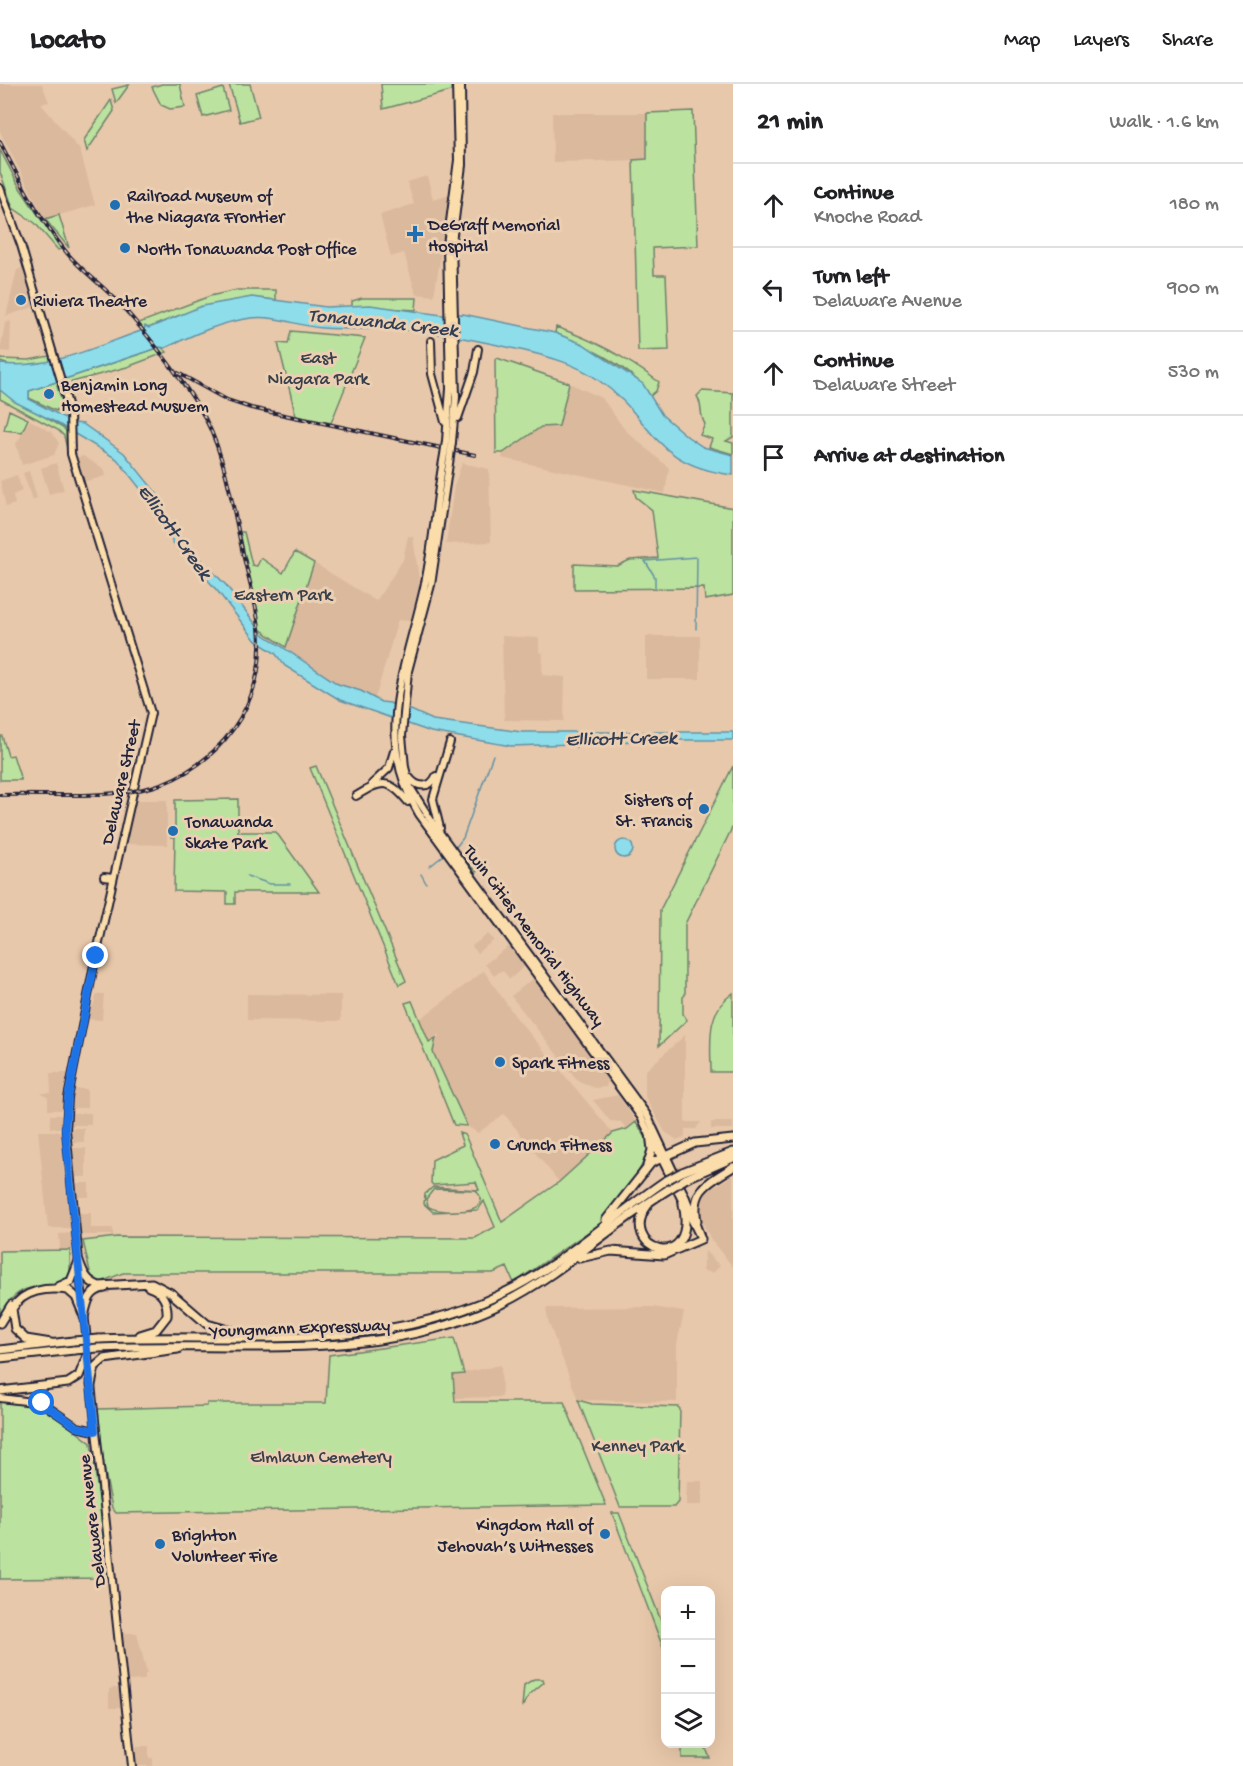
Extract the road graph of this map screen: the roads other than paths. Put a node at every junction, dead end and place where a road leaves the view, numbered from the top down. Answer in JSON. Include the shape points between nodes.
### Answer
{"nodes":[{"id":1,"x":456,"y":84,"type":"edge"},
{"id":2,"x":461,"y":84,"type":"edge"},
{"id":3,"x":462,"y":165,"type":"junction"},
{"id":4,"x":467,"y":178,"type":"dead end"},
{"id":5,"x":0,"y":188,"type":"edge"},
{"id":6,"x":460,"y":216,"type":"dead end"},
{"id":7,"x":453,"y":231,"type":"junction"},
{"id":8,"x":451,"y":298,"type":"junction"},
{"id":9,"x":431,"y":341,"type":"dead end"},
{"id":10,"x":478,"y":349,"type":"dead end"},
{"id":11,"x":449,"y":441,"type":"junction"},
{"id":12,"x":398,"y":738,"type":"junction"},
{"id":13,"x":406,"y":774,"type":"junction"},
{"id":14,"x":418,"y":814,"type":"junction"},
{"id":15,"x":447,"y":842,"type":"junction"},
{"id":16,"x":104,"y":877,"type":"dead end"},
{"id":17,"x":113,"y":878,"type":"junction"},
{"id":18,"x":66,"y":1130,"type":"joint"},
{"id":19,"x":650,"y":1133,"type":"junction"},
{"id":20,"x":733,"y":1139,"type":"edge"},
{"id":21,"x":733,"y":1152,"type":"edge"},
{"id":22,"x":665,"y":1156,"type":"junction"},
{"id":23,"x":733,"y":1158,"type":"edge"},
{"id":24,"x":733,"y":1167,"type":"edge"},
{"id":25,"x":643,"y":1171,"type":"junction"},
{"id":26,"x":684,"y":1176,"type":"junction"},
{"id":27,"x":667,"y":1185,"type":"junction"},
{"id":28,"x":657,"y":1197,"type":"junction"},
{"id":29,"x":684,"y":1204,"type":"junction"},
{"id":30,"x":697,"y":1221,"type":"junction"},
{"id":31,"x":594,"y":1233,"type":"junction"},
{"id":32,"x":701,"y":1239,"type":"junction"},
{"id":33,"x":78,"y":1261,"type":"junction"},
{"id":34,"x":564,"y":1265,"type":"junction"},
{"id":35,"x":84,"y":1317,"type":"junction"},
{"id":36,"x":0,"y":1323,"type":"edge"},
{"id":37,"x":256,"y":1336,"type":"junction"},
{"id":38,"x":121,"y":1338,"type":"junction"},
{"id":39,"x":51,"y":1343,"type":"junction"},
{"id":40,"x":209,"y":1346,"type":"junction"},
{"id":41,"x":0,"y":1350,"type":"edge"},
{"id":42,"x":88,"y":1353,"type":"junction"},
{"id":43,"x":0,"y":1358,"type":"edge"},
{"id":44,"x":91,"y":1385,"type":"junction"},
{"id":45,"x":0,"y":1391,"type":"edge"},
{"id":46,"x":0,"y":1398,"type":"edge"},
{"id":47,"x":95,"y":1431,"type":"junction"},
{"id":48,"x":132,"y":1766,"type":"edge"}],
"edges":[{"from":1,"to":8,"type":"main road","name":"Twin Cities Memorial Highway","via":[[458,160],[447,238]]},
{"from":2,"to":3,"type":"main road","name":"Twin Cities Memorial Highway"},
{"from":3,"to":4,"type":"main road"},
{"from":3,"to":7,"type":"main road","name":"Twin Cities Memorial Highway"},
{"from":5,"to":17,"type":"main road","name":"Delaware Street","via":[[70,411],[71,454],[151,713]]},
{"from":6,"to":7,"type":"main road"},
{"from":7,"to":8,"type":"main road","name":"Twin Cities Memorial Highway"},
{"from":8,"to":11,"type":"main road","name":"Twin Cities Memorial Highway"},
{"from":9,"to":11,"type":"main road","via":[[431,368]]},
{"from":10,"to":11,"type":"main road","via":[[474,372]]},
{"from":11,"to":12,"type":"main road","name":"Twin Cities Memorial Highway","bridge":true,"via":[[432,577],[408,671]]},
{"from":12,"to":13,"type":"main road","name":"Twin Cities Memorial Highway"},
{"from":12,"to":14,"type":"main road","name":"Twin Cities Memorial Highway","via":[[402,780]]},
{"from":12,"to":14,"type":"main road","via":[[389,768],[356,796],[374,785],[389,784]]},
{"from":13,"to":15,"type":"main road","name":"Twin Cities Memorial Highway","via":[[413,794]]},
{"from":13,"to":15,"type":"main road","via":[[417,785],[432,783],[449,742],[433,799],[436,819]]},
{"from":14,"to":19,"type":"main road","name":"Twin Cities Memorial Highway"},
{"from":15,"to":22,"type":"main road","name":"Twin Cities Memorial Highway","via":[[621,1076],[647,1115]]},
{"from":16,"to":17,"type":"main road"},
{"from":17,"to":18,"type":"main road","name":"Delaware Street","via":[[68,1098]]},
{"from":18,"to":33,"type":"main road","name":"Delaware Avenue"},
{"from":19,"to":22,"type":"main road","name":"Twin Cities Memorial Highway"},
{"from":19,"to":25,"type":"highway","via":[[651,1155]]},
{"from":20,"to":22,"type":"highway","via":[[695,1143]]},
{"from":21,"to":26,"type":"highway","name":"Youngmann Expressway"},
{"from":22,"to":25,"type":"highway"},
{"from":22,"to":29,"type":"main road","name":"Twin Cities Memorial Highway"},
{"from":22,"to":30,"type":"main road","name":"Twin Cities Memorial Highway"},
{"from":23,"to":26,"type":"highway","name":"Youngmann Expressway"},
{"from":24,"to":30,"type":"highway","via":[[698,1193],[694,1209]]},
{"from":25,"to":31,"type":"highway"},
{"from":26,"to":27,"type":"highway","name":"Youngmann Expressway","bridge":true},
{"from":27,"to":28,"type":"highway","name":"Youngmann Expressway"},
{"from":27,"to":31,"type":"highway","name":"Youngmann Expressway"},
{"from":28,"to":29,"type":"highway","via":[[639,1222],[645,1239],[658,1248],[672,1247],[684,1237]]},
{"from":28,"to":34,"type":"highway","name":"Youngmann Expressway"},
{"from":29,"to":32,"type":"main road","name":"Twin Cities Memorial Highway"},
{"from":30,"to":32,"type":"main road","name":"Twin Cities Memorial Highway"},
{"from":31,"to":37,"type":"highway","name":"Youngmann Expressway","via":[[513,1287],[470,1308],[409,1327],[358,1335]]},
{"from":32,"to":34,"type":"highway","via":[[664,1255],[601,1251]]},
{"from":33,"to":35,"type":"main road","name":"Delaware Avenue"},
{"from":33,"to":36,"type":"highway","via":[[69,1283],[22,1293]]},
{"from":33,"to":37,"type":"highway","via":[[92,1284],[152,1283],[171,1293],[207,1324]]},
{"from":34,"to":40,"type":"highway","name":"Youngmann Expressway","via":[[518,1295],[475,1316],[392,1339]]},
{"from":35,"to":38,"type":"highway","via":[[90,1297],[100,1288],[136,1285],[155,1289],[166,1302],[164,1321],[152,1332]]},
{"from":35,"to":39,"type":"highway","via":[[76,1297],[68,1290],[36,1291],[21,1297],[12,1309],[15,1329],[26,1339]]},
{"from":35,"to":42,"type":"main road","name":"Delaware Avenue"},
{"from":37,"to":38,"type":"highway","name":"Youngmann Expressway"},
{"from":38,"to":39,"type":"highway","name":"Youngmann Expressway","bridge":true},
{"from":39,"to":41,"type":"highway","name":"Youngmann Expressway"},
{"from":40,"to":43,"type":"highway","name":"Youngmann Expressway","bridge":true,"via":[[98,1348]]},
{"from":40,"to":44,"type":"highway","via":[[104,1359],[96,1366]]},
{"from":42,"to":44,"type":"main road","name":"Delaware Avenue"},
{"from":42,"to":45,"type":"highway","via":[[78,1376],[68,1383]]},
{"from":44,"to":47,"type":"main road","name":"Delaware Avenue"},
{"from":46,"to":47,"type":"main road","via":[[42,1403],[77,1427]]},
{"from":47,"to":48,"type":"main road","name":"Delaware Avenue","via":[[106,1503]]}]}
